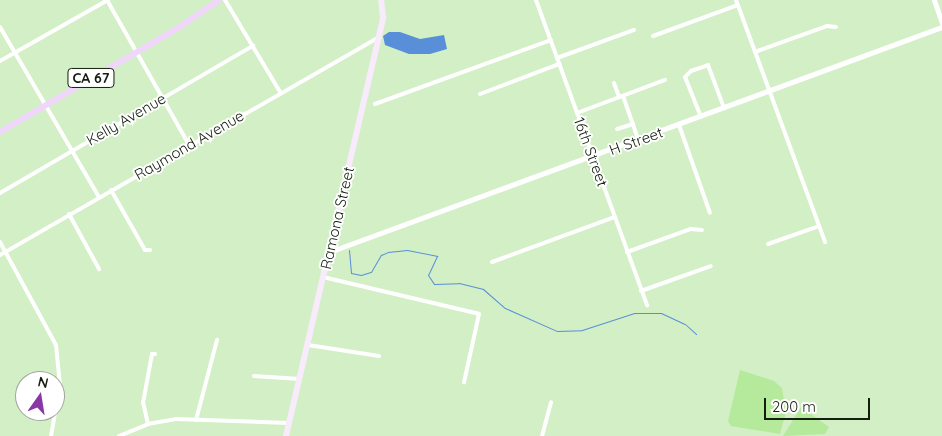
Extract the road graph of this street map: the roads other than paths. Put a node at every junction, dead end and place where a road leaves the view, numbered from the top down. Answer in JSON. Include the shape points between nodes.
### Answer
{"nodes":[{"id":1,"x":108,"y":0,"type":"edge"},
{"id":2,"x":219,"y":0,"type":"edge"},
{"id":3,"x":225,"y":0,"type":"edge"},
{"id":4,"x":381,"y":0,"type":"edge"},
{"id":5,"x":536,"y":0,"type":"edge"},
{"id":6,"x":736,"y":0,"type":"edge"},
{"id":7,"x":934,"y":0,"type":"edge"},
{"id":8,"x":738,"y":5,"type":"junction"},
{"id":9,"x":942,"y":23,"type":"edge"},
{"id":10,"x":0,"y":27,"type":"edge"},
{"id":11,"x":942,"y":27,"type":"edge"},
{"id":12,"x":836,"y":28,"type":"dead end"},
{"id":13,"x":634,"y":30,"type":"dead end"},
{"id":14,"x":653,"y":36,"type":"dead end"},
{"id":15,"x":378,"y":38,"type":"junction"},
{"id":16,"x":551,"y":40,"type":"junction"},
{"id":17,"x":253,"y":46,"type":"junction"},
{"id":18,"x":138,"y":52,"type":"junction"},
{"id":19,"x":755,"y":52,"type":"junction"},
{"id":20,"x":14,"y":53,"type":"junction"},
{"id":21,"x":557,"y":58,"type":"junction"},
{"id":22,"x":0,"y":61,"type":"edge"},
{"id":23,"x":560,"y":64,"type":"junction"},
{"id":24,"x":665,"y":80,"type":"dead end"},
{"id":25,"x":614,"y":83,"type":"dead end"},
{"id":26,"x":769,"y":91,"type":"junction"},
{"id":27,"x":280,"y":92,"type":"junction"},
{"id":28,"x":480,"y":94,"type":"dead end"},
{"id":29,"x":162,"y":97,"type":"junction"},
{"id":30,"x":621,"y":97,"type":"junction"},
{"id":31,"x":375,"y":104,"type":"dead end"},
{"id":32,"x":44,"y":105,"type":"junction"},
{"id":33,"x":724,"y":108,"type":"junction"},
{"id":34,"x":577,"y":113,"type":"junction"},
{"id":35,"x":700,"y":117,"type":"junction"},
{"id":36,"x":633,"y":124,"type":"junction"},
{"id":37,"x":679,"y":124,"type":"junction"},
{"id":38,"x":617,"y":129,"type":"dead end"},
{"id":39,"x":0,"y":132,"type":"edge"},
{"id":40,"x":638,"y":139,"type":"junction"},
{"id":41,"x":189,"y":145,"type":"junction"},
{"id":42,"x":70,"y":151,"type":"junction"},
{"id":43,"x":593,"y":156,"type":"junction"},
{"id":44,"x":111,"y":190,"type":"junction"},
{"id":45,"x":0,"y":194,"type":"edge"},
{"id":46,"x":99,"y":198,"type":"junction"},
{"id":47,"x":710,"y":212,"type":"dead end"},
{"id":48,"x":69,"y":214,"type":"junction"},
{"id":49,"x":615,"y":217,"type":"junction"},
{"id":50,"x":819,"y":226,"type":"junction"},
{"id":51,"x":702,"y":230,"type":"dead end"},
{"id":52,"x":0,"y":242,"type":"edge"},
{"id":53,"x":825,"y":242,"type":"dead end"},
{"id":54,"x":768,"y":244,"type":"dead end"},
{"id":55,"x":150,"y":250,"type":"dead end"},
{"id":56,"x":5,"y":252,"type":"junction"},
{"id":57,"x":329,"y":252,"type":"junction"},
{"id":58,"x":627,"y":252,"type":"junction"},
{"id":59,"x":0,"y":254,"type":"edge"},
{"id":60,"x":492,"y":262,"type":"dead end"},
{"id":61,"x":711,"y":266,"type":"dead end"},
{"id":62,"x":100,"y":269,"type":"dead end"},
{"id":63,"x":323,"y":277,"type":"junction"},
{"id":64,"x":641,"y":291,"type":"junction"},
{"id":65,"x":647,"y":305,"type":"dead end"},
{"id":66,"x":217,"y":340,"type":"dead end"},
{"id":67,"x":308,"y":345,"type":"junction"},
{"id":68,"x":155,"y":354,"type":"dead end"},
{"id":69,"x":379,"y":356,"type":"dead end"},
{"id":70,"x":254,"y":376,"type":"dead end"},
{"id":71,"x":300,"y":379,"type":"junction"},
{"id":72,"x":464,"y":382,"type":"dead end"},
{"id":73,"x":550,"y":402,"type":"dead end"},
{"id":74,"x":196,"y":420,"type":"junction"},
{"id":75,"x":289,"y":423,"type":"junction"},
{"id":76,"x":148,"y":424,"type":"junction"},
{"id":77,"x":131,"y":434,"type":"edge"},
{"id":78,"x":51,"y":436,"type":"edge"},
{"id":79,"x":119,"y":436,"type":"edge"},
{"id":80,"x":286,"y":436,"type":"edge"},
{"id":81,"x":542,"y":436,"type":"edge"}],
"edges":[{"from":1,"to":18,"type":"street"},
{"from":1,"to":20,"type":"street"},
{"from":2,"to":18,"type":"main road","number":"CA 67"},
{"from":3,"to":17,"type":"street"},
{"from":4,"to":15,"type":"main road","name":"Ramona Street","via":[[383,18]]},
{"from":5,"to":16,"type":"street","name":"16th Street"},
{"from":6,"to":8,"type":"street"},
{"from":7,"to":9,"type":"street"},
{"from":8,"to":14,"type":"street"},
{"from":8,"to":19,"type":"street"},
{"from":10,"to":20,"type":"street"},
{"from":11,"to":26,"type":"street","name":"H Street"},
{"from":12,"to":19,"type":"street","via":[[827,26]]},
{"from":13,"to":21,"type":"street"},
{"from":15,"to":27,"type":"street","name":"Raymond Avenue"},
{"from":15,"to":57,"type":"main road","name":"Ramona Street"},
{"from":16,"to":21,"type":"street","name":"16th Street"},
{"from":16,"to":31,"type":"street"},
{"from":17,"to":27,"type":"street"},
{"from":17,"to":29,"type":"street","name":"Kelly Avenue"},
{"from":18,"to":29,"type":"street"},
{"from":18,"to":32,"type":"main road","number":"CA 67"},
{"from":19,"to":26,"type":"street"},
{"from":20,"to":22,"type":"street"},
{"from":20,"to":32,"type":"street"},
{"from":21,"to":23,"type":"street","name":"16th Street"},
{"from":23,"to":28,"type":"street"},
{"from":23,"to":34,"type":"street","name":"16th Street"},
{"from":24,"to":30,"type":"street"},
{"from":25,"to":30,"type":"street"},
{"from":26,"to":33,"type":"street","name":"H Street"},
{"from":26,"to":50,"type":"street"},
{"from":27,"to":41,"type":"street","name":"Raymond Avenue"},
{"from":29,"to":41,"type":"street"},
{"from":29,"to":42,"type":"street","name":"Kelly Avenue"},
{"from":30,"to":34,"type":"street"},
{"from":30,"to":36,"type":"street"},
{"from":32,"to":39,"type":"main road","number":"CA 67"},
{"from":32,"to":42,"type":"street"},
{"from":33,"to":35,"type":"street","name":"H Street"},
{"from":33,"to":35,"type":"street","via":[[708,65],[691,70],[685,77]]},
{"from":34,"to":43,"type":"street","name":"16th Street"},
{"from":35,"to":37,"type":"street","name":"H Street"},
{"from":36,"to":38,"type":"street"},
{"from":36,"to":40,"type":"street"},
{"from":37,"to":40,"type":"street","name":"H Street"},
{"from":37,"to":47,"type":"street"},
{"from":40,"to":43,"type":"street","name":"H Street"},
{"from":41,"to":44,"type":"street","name":"Raymond Avenue"},
{"from":42,"to":45,"type":"street","name":"Kelly Avenue"},
{"from":42,"to":46,"type":"street"},
{"from":43,"to":49,"type":"street","name":"16th Street"},
{"from":43,"to":57,"type":"street","name":"H Street"},
{"from":44,"to":46,"type":"street","name":"Raymond Avenue"},
{"from":44,"to":55,"type":"street","via":[[145,250]]},
{"from":46,"to":48,"type":"street","name":"Raymond Avenue"},
{"from":48,"to":56,"type":"street","name":"Raymond Avenue"},
{"from":48,"to":62,"type":"street"},
{"from":49,"to":58,"type":"street","name":"16th Street"},
{"from":49,"to":60,"type":"street"},
{"from":50,"to":53,"type":"street"},
{"from":50,"to":54,"type":"street"},
{"from":51,"to":58,"type":"street","via":[[691,229]]},
{"from":52,"to":56,"type":"street"},
{"from":56,"to":59,"type":"street","name":"Raymond Avenue"},
{"from":56,"to":78,"type":"street","via":[[56,344],[60,385]]},
{"from":57,"to":63,"type":"main road","name":"Ramona Street"},
{"from":58,"to":64,"type":"street","name":"16th Street"},
{"from":61,"to":64,"type":"street"},
{"from":63,"to":67,"type":"main road","name":"Ramona Street"},
{"from":63,"to":72,"type":"street","via":[[479,314]]},
{"from":64,"to":65,"type":"street","name":"16th Street"},
{"from":66,"to":74,"type":"street"},
{"from":67,"to":69,"type":"street"},
{"from":67,"to":71,"type":"main road","name":"Ramona Street"},
{"from":68,"to":76,"type":"street","via":[[152,354],[143,403]]},
{"from":70,"to":71,"type":"street"},
{"from":71,"to":75,"type":"main road","name":"Ramona Street"},
{"from":73,"to":81,"type":"street"},
{"from":74,"to":75,"type":"street"},
{"from":74,"to":76,"type":"street","via":[[176,419]]},
{"from":75,"to":80,"type":"main road","name":"Ramona Street"},
{"from":76,"to":77,"type":"street"},
{"from":77,"to":79,"type":"street"}]}
